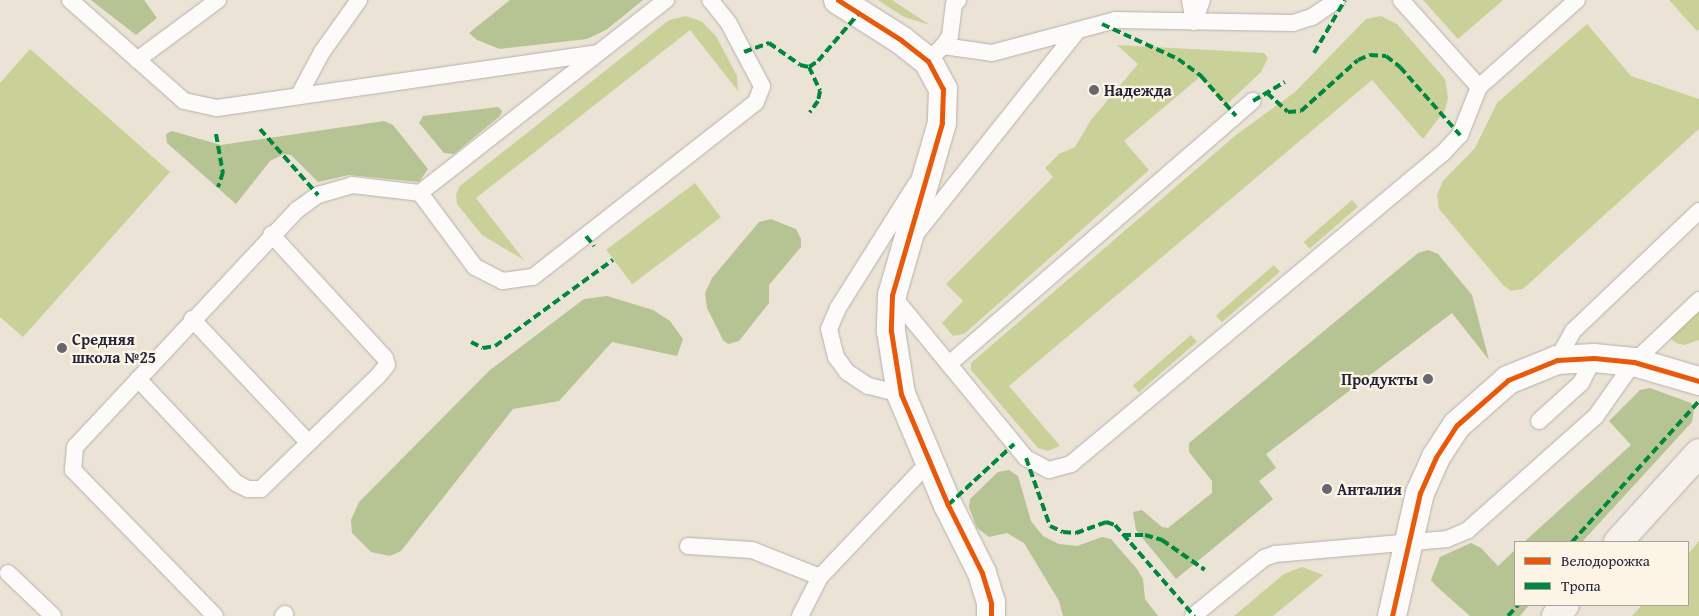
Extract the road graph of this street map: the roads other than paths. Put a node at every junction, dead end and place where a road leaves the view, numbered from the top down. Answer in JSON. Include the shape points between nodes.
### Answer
{"nodes":[{"id":1,"x":70,"y":0,"type":"edge"},
{"id":2,"x":218,"y":0,"type":"edge"},
{"id":3,"x":359,"y":0,"type":"edge"},
{"id":4,"x":666,"y":0,"type":"edge"},
{"id":5,"x":710,"y":0,"type":"edge"},
{"id":6,"x":838,"y":0,"type":"edge"},
{"id":7,"x":958,"y":0,"type":"edge"},
{"id":8,"x":1190,"y":0,"type":"edge"},
{"id":9,"x":1202,"y":0,"type":"edge"},
{"id":10,"x":1336,"y":0,"type":"edge"},
{"id":11,"x":1401,"y":0,"type":"edge"},
{"id":12,"x":1577,"y":0,"type":"edge"},
{"id":13,"x":1194,"y":22,"type":"junction"},
{"id":14,"x":1077,"y":31,"type":"junction"},
{"id":15,"x":600,"y":53,"type":"junction"},
{"id":16,"x":936,"y":54,"type":"junction"},
{"id":17,"x":138,"y":60,"type":"junction"},
{"id":18,"x":1479,"y":87,"type":"junction"},
{"id":19,"x":300,"y":95,"type":"junction"},
{"id":20,"x":1253,"y":101,"type":"dead end"},
{"id":21,"x":932,"y":159,"type":"junction"},
{"id":22,"x":420,"y":193,"type":"junction"},
{"id":23,"x":1699,"y":211,"type":"edge"},
{"id":24,"x":271,"y":234,"type":"junction"},
{"id":25,"x":907,"y":245,"type":"junction"},
{"id":26,"x":892,"y":296,"type":"junction"},
{"id":27,"x":1699,"y":300,"type":"edge"},
{"id":28,"x":192,"y":320,"type":"junction"},
{"id":29,"x":1594,"y":358,"type":"junction"},
{"id":30,"x":1557,"y":360,"type":"junction"},
{"id":31,"x":1634,"y":362,"type":"junction"},
{"id":32,"x":949,"y":364,"type":"junction"},
{"id":33,"x":138,"y":379,"type":"junction"},
{"id":34,"x":1699,"y":381,"type":"edge"},
{"id":35,"x":901,"y":394,"type":"junction"},
{"id":36,"x":1539,"y":421,"type":"dead end"},
{"id":37,"x":310,"y":443,"type":"junction"},
{"id":38,"x":1699,"y":453,"type":"edge"},
{"id":39,"x":929,"y":462,"type":"junction"},
{"id":40,"x":1407,"y":541,"type":"junction"},
{"id":41,"x":1619,"y":541,"type":"edge"},
{"id":42,"x":688,"y":546,"type":"dead end"},
{"id":43,"x":8,"y":574,"type":"dead end"},
{"id":44,"x":820,"y":577,"type":"junction"},
{"id":45,"x":1564,"y":606,"type":"edge"},
{"id":46,"x":52,"y":616,"type":"edge"},
{"id":47,"x":215,"y":616,"type":"edge"},
{"id":48,"x":800,"y":616,"type":"edge"},
{"id":49,"x":991,"y":616,"type":"edge"},
{"id":50,"x":1193,"y":616,"type":"edge"},
{"id":51,"x":1392,"y":616,"type":"edge"},
{"id":52,"x":1556,"y":616,"type":"edge"}],
"edges":[{"from":1,"to":17,"type":"lane"},
{"from":2,"to":17,"type":"lane"},
{"from":3,"to":19,"type":"lane","via":[[322,52]]},
{"from":4,"to":15,"type":"lane"},
{"from":5,"to":22,"type":"lane","via":[[728,22],[762,86],[756,102],[533,277],[503,281],[474,267]]},
{"from":6,"to":16,"type":"street","via":[[901,40]]},
{"from":7,"to":16,"type":"lane","via":[[954,4],[950,36]]},
{"from":8,"to":13,"type":"lane"},
{"from":9,"to":13,"type":"lane"},
{"from":10,"to":13,"type":"lane","via":[[1312,17],[1293,23]]},
{"from":11,"to":18,"type":"lane"},
{"from":12,"to":18,"type":"lane"},
{"from":13,"to":14,"type":"lane","via":[[1116,20]]},
{"from":14,"to":16,"type":"lane","via":[[992,52]]},
{"from":14,"to":25,"type":"lane"},
{"from":15,"to":19,"type":"lane"},
{"from":15,"to":22,"type":"lane"},
{"from":16,"to":21,"type":"street","via":[[943,89],[942,123]]},
{"from":17,"to":19,"type":"lane","via":[[184,101],[217,108]]},
{"from":18,"to":32,"type":"lane","via":[[1460,135],[1444,153],[1071,464],[1049,470],[1026,458]]},
{"from":20,"to":32,"type":"lane"},
{"from":21,"to":25,"type":"street"},
{"from":21,"to":35,"type":"lane","via":[[838,308],[829,329],[836,357],[848,372],[868,386]]},
{"from":22,"to":24,"type":"lane","via":[[352,184],[318,195]]},
{"from":23,"to":30,"type":"lane","via":[[1573,331]]},
{"from":24,"to":28,"type":"lane"},
{"from":24,"to":37,"type":"lane","via":[[378,349],[387,365]]},
{"from":25,"to":26,"type":"street"},
{"from":26,"to":32,"type":"lane"},
{"from":26,"to":35,"type":"street","via":[[891,331]]},
{"from":27,"to":31,"type":"lane"},
{"from":28,"to":33,"type":"lane"},
{"from":28,"to":37,"type":"lane"},
{"from":29,"to":30,"type":"street"},
{"from":29,"to":31,"type":"street"},
{"from":29,"to":36,"type":"lane","via":[[1581,382]]},
{"from":30,"to":40,"type":"street","via":[[1508,380],[1457,425],[1436,457],[1420,493]]},
{"from":31,"to":34,"type":"street"},
{"from":31,"to":40,"type":"lane","via":[[1596,416],[1468,530],[1447,539]]},
{"from":33,"to":37,"type":"lane","via":[[236,484],[248,489],[261,489]]},
{"from":33,"to":47,"type":"lane","via":[[75,447],[73,470]]},
{"from":35,"to":39,"type":"street"},
{"from":38,"to":41,"type":"main road"},
{"from":39,"to":44,"type":"lane"},
{"from":39,"to":49,"type":"street","via":[[982,573],[991,603]]},
{"from":40,"to":50,"type":"lane","via":[[1275,554],[1264,558]]},
{"from":40,"to":51,"type":"street"},
{"from":42,"to":44,"type":"lane","via":[[752,550]]},
{"from":43,"to":46,"type":"lane"},
{"from":44,"to":48,"type":"lane"},
{"from":45,"to":52,"type":"main road"}]}
